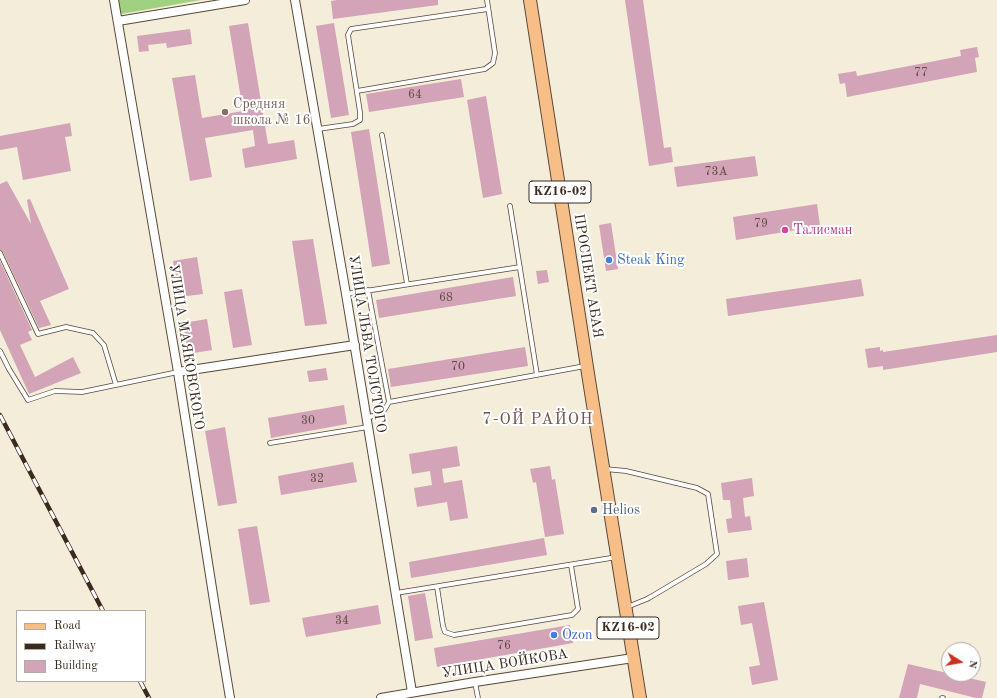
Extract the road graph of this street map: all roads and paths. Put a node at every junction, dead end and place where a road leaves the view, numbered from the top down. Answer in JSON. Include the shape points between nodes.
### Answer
{"nodes":[{"id":1,"x":114,"y":0,"type":"edge"},
{"id":2,"x":245,"y":0,"type":"edge"},
{"id":3,"x":295,"y":0,"type":"edge"},
{"id":4,"x":486,"y":0,"type":"edge"},
{"id":5,"x":530,"y":0,"type":"edge"},
{"id":6,"x":488,"y":9,"type":"junction"},
{"id":7,"x":118,"y":21,"type":"junction"},
{"id":8,"x":357,"y":91,"type":"junction"},
{"id":9,"x":318,"y":129,"type":"junction"},
{"id":10,"x":382,"y":135,"type":"dead end"},
{"id":11,"x":510,"y":206,"type":"dead end"},
{"id":12,"x":0,"y":253,"type":"edge"},
{"id":13,"x":520,"y":266,"type":"junction"},
{"id":14,"x":407,"y":284,"type":"junction"},
{"id":15,"x":368,"y":290,"type":"junction"},
{"id":16,"x":346,"y":294,"type":"junction"},
{"id":17,"x":355,"y":345,"type":"junction"},
{"id":18,"x":0,"y":351,"type":"edge"},
{"id":19,"x":587,"y":366,"type":"junction"},
{"id":20,"x":178,"y":372,"type":"junction"},
{"id":21,"x":537,"y":375,"type":"junction"},
{"id":22,"x":116,"y":385,"type":"junction"},
{"id":23,"x":389,"y":402,"type":"junction"},
{"id":24,"x":366,"y":418,"type":"junction"},
{"id":25,"x":368,"y":427,"type":"junction"},
{"id":26,"x":270,"y":443,"type":"dead end"},
{"id":27,"x":603,"y":469,"type":"junction"},
{"id":28,"x":617,"y":557,"type":"junction"},
{"id":29,"x":571,"y":565,"type":"junction"},
{"id":30,"x":436,"y":587,"type":"junction"},
{"id":31,"x":396,"y":593,"type":"junction"},
{"id":32,"x":625,"y":608,"type":"junction"},
{"id":33,"x":633,"y":658,"type":"junction"},
{"id":34,"x":475,"y":682,"type":"junction"},
{"id":35,"x":413,"y":695,"type":"edge"},
{"id":36,"x":230,"y":698,"type":"edge"},
{"id":37,"x":381,"y":698,"type":"edge"},
{"id":38,"x":478,"y":698,"type":"edge"},
{"id":39,"x":640,"y":698,"type":"edge"}],
"edges":[{"from":1,"to":7,"type":"street","name":"УЛИЦА МАЯКОВСКОГО"},
{"from":2,"to":7,"type":"street"},
{"from":3,"to":9,"type":"street","name":"УЛИЦА ЛЬВА ТОЛСТОГО"},
{"from":4,"to":6,"type":"lane"},
{"from":5,"to":19,"type":"main road","name":"ПРОСПЕКТ АБАЯ","number":"KZ16-02"},
{"from":6,"to":8,"type":"lane","via":[[495,53],[493,63],[485,69]]},
{"from":6,"to":8,"type":"lane","via":[[351,29],[348,36]]},
{"from":7,"to":20,"type":"street","name":"УЛИЦА МАЯКОВСКОГО"},
{"from":8,"to":9,"type":"lane","via":[[360,120],[353,124]]},
{"from":9,"to":16,"type":"street","name":"УЛИЦА ЛЬВА ТОЛСТОГО"},
{"from":10,"to":14,"type":"lane"},
{"from":11,"to":13,"type":"lane"},
{"from":12,"to":22,"type":"lane","via":[[38,334],[66,327],[93,333],[104,345]]},
{"from":13,"to":14,"type":"lane"},
{"from":13,"to":21,"type":"lane"},
{"from":14,"to":15,"type":"lane"},
{"from":15,"to":16,"type":"lane"},
{"from":15,"to":23,"type":"lane"},
{"from":16,"to":17,"type":"street","name":"УЛИЦА ЛЬВА ТОЛСТОГО"},
{"from":17,"to":20,"type":"street"},
{"from":17,"to":24,"type":"street","name":"УЛИЦА ЛЬВА ТОЛСТОГО"},
{"from":18,"to":22,"type":"lane","via":[[28,400],[56,391],[82,392]]},
{"from":19,"to":21,"type":"lane"},
{"from":19,"to":27,"type":"main road","name":"ПРОСПЕКТ АБАЯ","number":"KZ16-02"},
{"from":20,"to":22,"type":"lane"},
{"from":20,"to":36,"type":"street","name":"УЛИЦА МАЯКОВСКОГО"},
{"from":21,"to":23,"type":"lane"},
{"from":23,"to":24,"type":"lane","via":[[380,414]]},
{"from":24,"to":25,"type":"street","name":"УЛИЦА ЛЬВА ТОЛСТОГО"},
{"from":25,"to":26,"type":"lane"},
{"from":25,"to":31,"type":"street","name":"УЛИЦА ЛЬВА ТОЛСТОГО"},
{"from":27,"to":28,"type":"main road","name":"ПРОСПЕКТ АБАЯ","number":"KZ16-02"},
{"from":27,"to":32,"type":"lane","via":[[626,471],[697,488],[708,494],[717,554],[706,564],[654,595]]},
{"from":28,"to":29,"type":"lane"},
{"from":28,"to":32,"type":"main road","number":"KZ16-02"},
{"from":29,"to":30,"type":"lane"},
{"from":29,"to":30,"type":"lane","via":[[578,609],[572,615],[454,635],[445,632]]},
{"from":30,"to":31,"type":"lane"},
{"from":31,"to":35,"type":"street","name":"УЛИЦА ЛЬВА ТОЛСТОГО"},
{"from":32,"to":33,"type":"main road","number":"KZ16-02"},
{"from":33,"to":34,"type":"street","name":"УЛИЦА ВОЙКОВА"},
{"from":33,"to":39,"type":"main road","number":"KZ16-02"},
{"from":34,"to":35,"type":"street","name":"УЛИЦА ВОЙКОВА"},
{"from":34,"to":38,"type":"lane"},
{"from":35,"to":37,"type":"street","name":"УЛИЦА ВОЙКОВА"}]}
